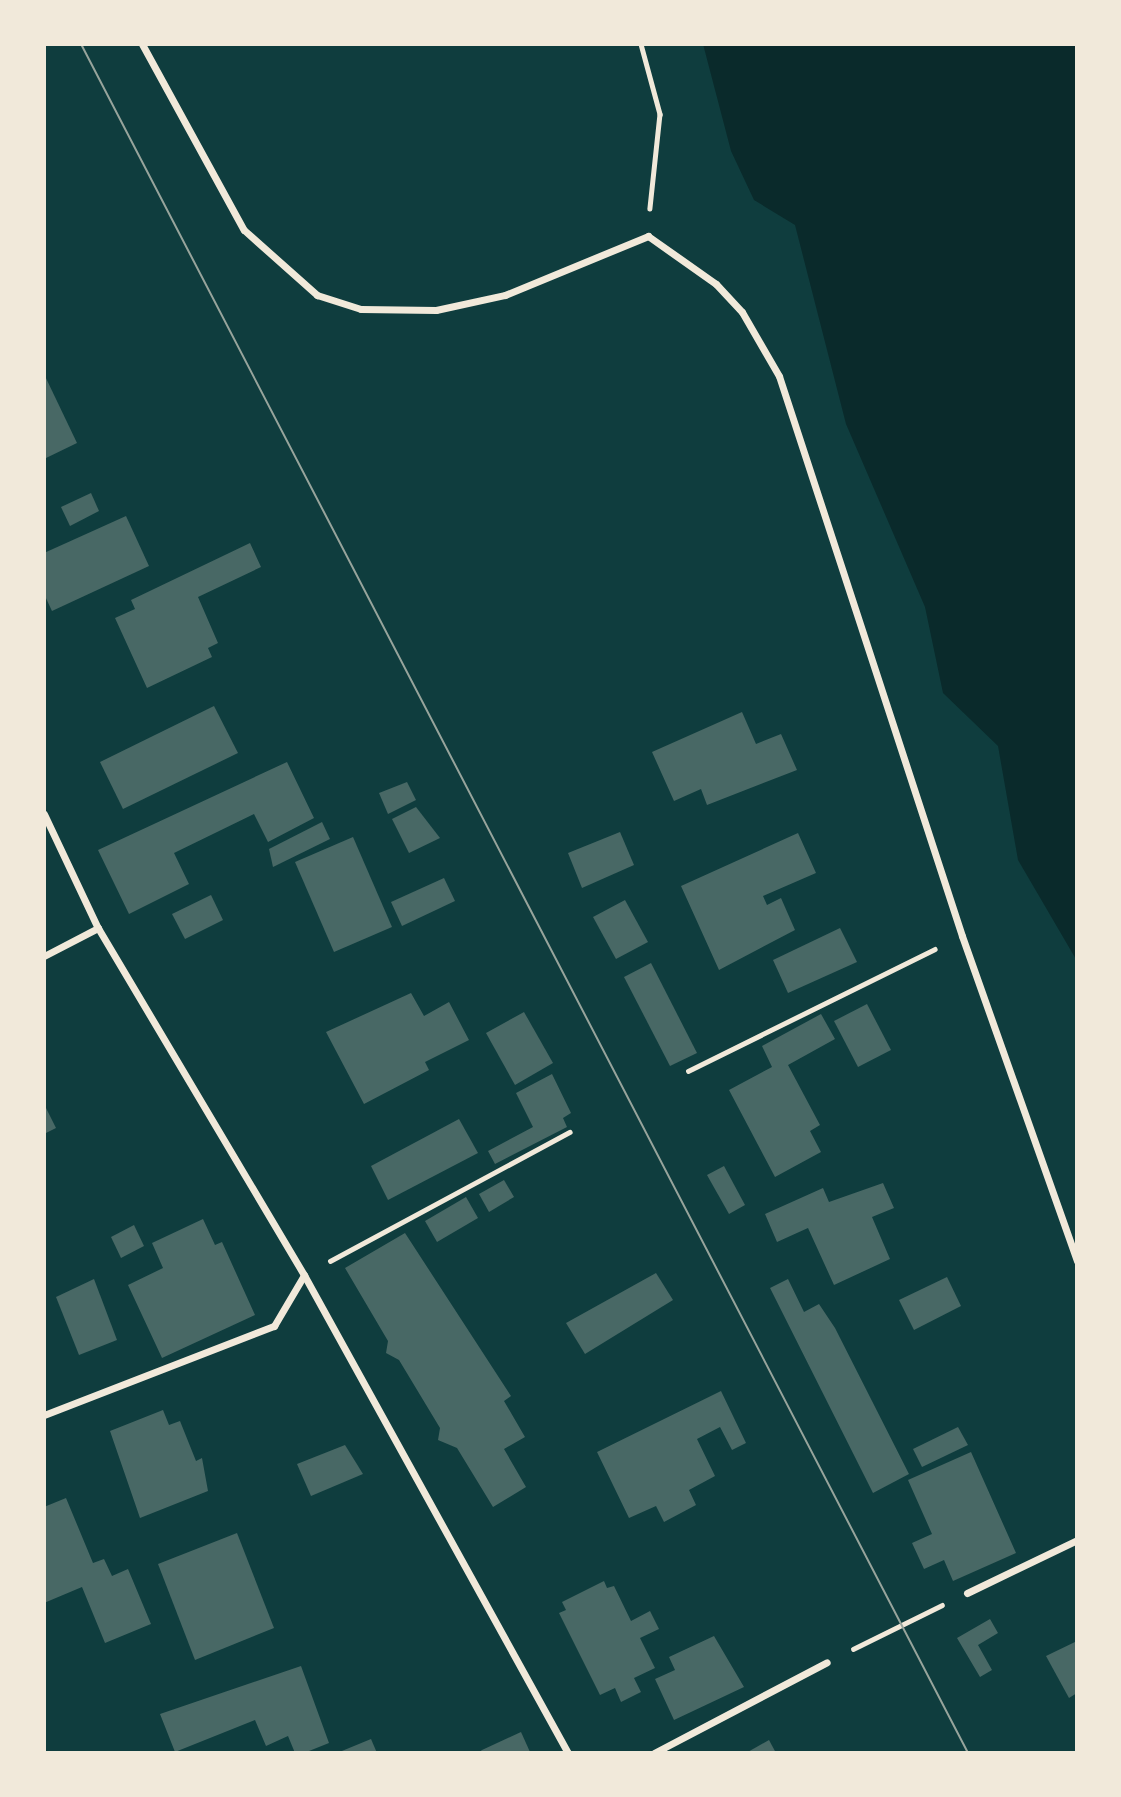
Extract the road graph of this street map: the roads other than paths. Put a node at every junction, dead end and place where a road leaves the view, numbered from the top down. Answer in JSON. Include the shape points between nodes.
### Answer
{"nodes":[{"id":1,"x":142,"y":44,"type":"edge"},
{"id":2,"x":44,"y":814,"type":"edge"},
{"id":3,"x":98,"y":928,"type":"junction"},
{"id":4,"x":44,"y":956,"type":"edge"},
{"id":5,"x":1077,"y":1261,"type":"edge"},
{"id":6,"x":304,"y":1275,"type":"junction"},
{"id":7,"x":44,"y":1415,"type":"edge"},
{"id":8,"x":1077,"y":1540,"type":"edge"},
{"id":9,"x":967,"y":1593,"type":"road end"},
{"id":10,"x":827,"y":1662,"type":"road end"},
{"id":11,"x":568,"y":1753,"type":"edge"},
{"id":12,"x":654,"y":1753,"type":"edge"}],
"edges":[{"from":1,"to":5,"type":"street","via":[[244,230],[317,295],[361,309],[436,310],[505,295],[648,236],[716,284],[742,312],[779,376],[962,936]]},
{"from":2,"to":3,"type":"street"},
{"from":3,"to":4,"type":"street"},
{"from":3,"to":6,"type":"street"},
{"from":6,"to":7,"type":"street","via":[[274,1326]]},
{"from":6,"to":11,"type":"street"},
{"from":8,"to":9,"type":"street"},
{"from":10,"to":12,"type":"street"}]}
